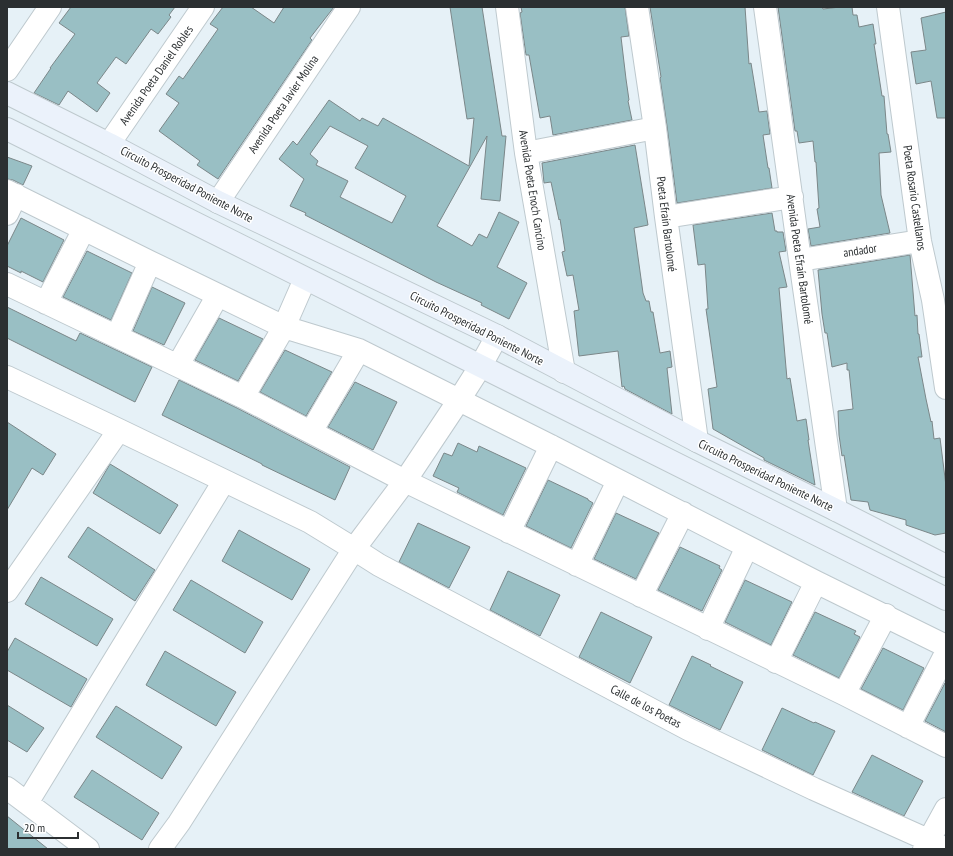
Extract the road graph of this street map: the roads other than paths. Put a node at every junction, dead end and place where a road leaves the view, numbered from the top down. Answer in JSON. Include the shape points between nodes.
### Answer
{"nodes":[{"id":1,"x":50,"y":7,"type":"edge"},
{"id":2,"x":203,"y":7,"type":"edge"},
{"id":3,"x":349,"y":7,"type":"edge"},
{"id":4,"x":507,"y":7,"type":"edge"},
{"id":5,"x":637,"y":7,"type":"edge"},
{"id":6,"x":765,"y":7,"type":"edge"},
{"id":7,"x":888,"y":7,"type":"edge"},
{"id":8,"x":7,"y":70,"type":"edge"},
{"id":9,"x":7,"y":93,"type":"edge"},
{"id":10,"x":655,"y":128,"type":"junction"},
{"id":11,"x":7,"y":129,"type":"edge"},
{"id":12,"x":109,"y":144,"type":"junction"},
{"id":13,"x":526,"y":153,"type":"junction"},
{"id":14,"x":12,"y":193,"type":"edge"},
{"id":15,"x":792,"y":197,"type":"junction"},
{"id":16,"x":218,"y":202,"type":"junction"},
{"id":17,"x":7,"y":214,"type":"edge"},
{"id":18,"x":666,"y":217,"type":"junction"},
{"id":19,"x":84,"y":229,"type":"junction"},
{"id":20,"x":920,"y":241,"type":"junction"},
{"id":21,"x":800,"y":260,"type":"junction"},
{"id":22,"x":150,"y":262,"type":"junction"},
{"id":23,"x":305,"y":279,"type":"junction"},
{"id":24,"x":7,"y":284,"type":"edge"},
{"id":25,"x":218,"y":295,"type":"junction"},
{"id":26,"x":939,"y":299,"type":"edge"},
{"id":27,"x":46,"y":303,"type":"junction"},
{"id":28,"x":284,"y":327,"type":"junction"},
{"id":29,"x":117,"y":336,"type":"junction"},
{"id":30,"x":497,"y":336,"type":"junction"},
{"id":31,"x":359,"y":350,"type":"junction"},
{"id":32,"x":178,"y":365,"type":"junction"},
{"id":33,"x":480,"y":367,"type":"junction"},
{"id":34,"x":564,"y":372,"type":"junction"},
{"id":35,"x":7,"y":377,"type":"edge"},
{"id":36,"x":946,"y":388,"type":"edge"},
{"id":37,"x":243,"y":396,"type":"junction"},
{"id":38,"x":459,"y":400,"type":"junction"},
{"id":39,"x":119,"y":430,"type":"junction"},
{"id":40,"x":311,"y":432,"type":"junction"},
{"id":41,"x":696,"y":441,"type":"junction"},
{"id":42,"x":551,"y":446,"type":"junction"},
{"id":43,"x":224,"y":480,"type":"junction"},
{"id":44,"x":405,"y":481,"type":"junction"},
{"id":45,"x":618,"y":481,"type":"junction"},
{"id":46,"x":836,"y":510,"type":"junction"},
{"id":47,"x":683,"y":514,"type":"junction"},
{"id":48,"x":509,"y":532,"type":"junction"},
{"id":49,"x":747,"y":547,"type":"junction"},
{"id":50,"x":354,"y":548,"type":"junction"},
{"id":51,"x":577,"y":565,"type":"junction"},
{"id":52,"x":946,"y":566,"type":"edge"},
{"id":53,"x":816,"y":582,"type":"junction"},
{"id":54,"x":7,"y":591,"type":"edge"},
{"id":55,"x":641,"y":596,"type":"junction"},
{"id":56,"x":946,"y":599,"type":"edge"},
{"id":57,"x":886,"y":615,"type":"junction"},
{"id":58,"x":708,"y":629,"type":"junction"},
{"id":59,"x":946,"y":646,"type":"edge"},
{"id":60,"x":946,"y":653,"type":"edge"},
{"id":61,"x":776,"y":662,"type":"junction"},
{"id":62,"x":844,"y":694,"type":"junction"},
{"id":63,"x":908,"y":727,"type":"junction"},
{"id":64,"x":946,"y":746,"type":"edge"},
{"id":65,"x":7,"y":788,"type":"edge"},
{"id":66,"x":27,"y":803,"type":"junction"},
{"id":67,"x":946,"y":809,"type":"edge"},
{"id":68,"x":933,"y":846,"type":"edge"},
{"id":69,"x":88,"y":849,"type":"edge"},
{"id":70,"x":160,"y":849,"type":"edge"}],
"edges":[{"from":1,"to":8,"type":"street"},
{"from":2,"to":12,"type":"street","name":"Avenida Poeta Daniel Robles"},
{"from":3,"to":16,"type":"street","name":"Avenida Poeta Javier Molina"},
{"from":4,"to":13,"type":"street","name":"Avenida Poeta Enoch Cancino"},
{"from":5,"to":10,"type":"street","name":"Poeta Efraín Bartolomé"},
{"from":6,"to":15,"type":"street","name":"Avenida Poeta Efraín Bartolomé"},
{"from":7,"to":20,"type":"street","name":"Poeta Rosario Castellanos"},
{"from":9,"to":12,"type":"street","name":"Circuito Prosperidad Poniente Norte"},
{"from":10,"to":13,"type":"street"},
{"from":10,"to":18,"type":"street","name":"Poeta Efraín Bartolomé"},
{"from":11,"to":23,"type":"street"},
{"from":12,"to":16,"type":"street","name":"Circuito Prosperidad Poniente Norte"},
{"from":13,"to":34,"type":"street","name":"Avenida Poeta Enoch Cancino"},
{"from":14,"to":17,"type":"street"},
{"from":14,"to":19,"type":"street"},
{"from":15,"to":18,"type":"street"},
{"from":15,"to":21,"type":"street","name":"Avenida Poeta Efraín Bartolomé"},
{"from":16,"to":30,"type":"street","name":"Circuito Prosperidad Poniente Norte"},
{"from":18,"to":41,"type":"street","name":"Poeta Efraín Bartolomé"},
{"from":19,"to":22,"type":"street"},
{"from":19,"to":27,"type":"street"},
{"from":20,"to":21,"type":"street","name":"andador"},
{"from":20,"to":26,"type":"street","name":"Poeta Rosario Castellanos"},
{"from":21,"to":46,"type":"street","name":"Avenida Poeta Efraín Bartolomé"},
{"from":22,"to":25,"type":"street"},
{"from":22,"to":29,"type":"street"},
{"from":23,"to":28,"type":"street"},
{"from":23,"to":33,"type":"street"},
{"from":24,"to":27,"type":"street"},
{"from":25,"to":28,"type":"street"},
{"from":25,"to":32,"type":"street"},
{"from":26,"to":36,"type":"street","name":"Poeta Rosario Castellanos"},
{"from":27,"to":29,"type":"street"},
{"from":28,"to":31,"type":"street"},
{"from":28,"to":37,"type":"street"},
{"from":29,"to":32,"type":"street"},
{"from":30,"to":33,"type":"street"},
{"from":30,"to":34,"type":"street","name":"Circuito Prosperidad Poniente Norte"},
{"from":31,"to":38,"type":"street"},
{"from":31,"to":40,"type":"street"},
{"from":32,"to":37,"type":"street"},
{"from":33,"to":38,"type":"street"},
{"from":33,"to":56,"type":"street"},
{"from":34,"to":41,"type":"street","name":"Circuito Prosperidad Poniente Norte"},
{"from":35,"to":39,"type":"street","name":"Calle de los Poetas"},
{"from":37,"to":40,"type":"street"},
{"from":38,"to":42,"type":"street"},
{"from":38,"to":44,"type":"street"},
{"from":39,"to":43,"type":"street","name":"Calle de los Poetas"},
{"from":39,"to":54,"type":"street"},
{"from":40,"to":44,"type":"street"},
{"from":41,"to":46,"type":"street","name":"Circuito Prosperidad Poniente Norte"},
{"from":42,"to":45,"type":"street"},
{"from":42,"to":48,"type":"street"},
{"from":43,"to":50,"type":"street","name":"Calle de los Poetas","via":[[310,522]]},
{"from":43,"to":66,"type":"street"},
{"from":44,"to":48,"type":"street"},
{"from":44,"to":50,"type":"street"},
{"from":45,"to":47,"type":"street"},
{"from":45,"to":51,"type":"street"},
{"from":46,"to":52,"type":"street","name":"Circuito Prosperidad Poniente Norte"},
{"from":47,"to":49,"type":"street"},
{"from":47,"to":55,"type":"street"},
{"from":48,"to":51,"type":"street"},
{"from":49,"to":53,"type":"street"},
{"from":49,"to":58,"type":"street"},
{"from":50,"to":68,"type":"street","name":"Calle de los Poetas","via":[[379,565],[688,728]]},
{"from":50,"to":70,"type":"street"},
{"from":51,"to":55,"type":"street"},
{"from":53,"to":57,"type":"street"},
{"from":53,"to":61,"type":"street"},
{"from":55,"to":58,"type":"street"},
{"from":57,"to":59,"type":"street"},
{"from":57,"to":62,"type":"street"},
{"from":58,"to":61,"type":"street"},
{"from":60,"to":63,"type":"street"},
{"from":61,"to":62,"type":"street"},
{"from":62,"to":63,"type":"street"},
{"from":63,"to":64,"type":"street"},
{"from":65,"to":66,"type":"street"},
{"from":66,"to":69,"type":"street"},
{"from":67,"to":68,"type":"street"}]}
